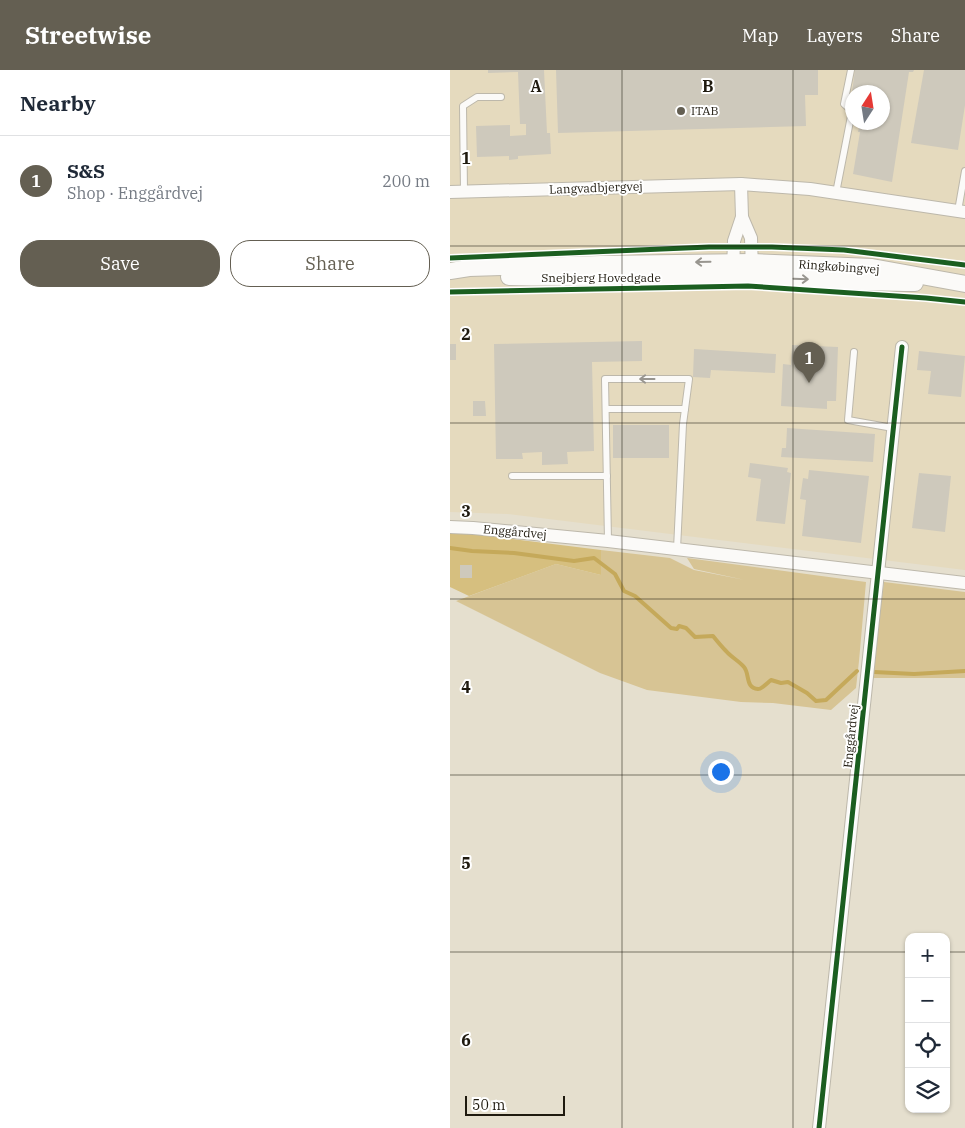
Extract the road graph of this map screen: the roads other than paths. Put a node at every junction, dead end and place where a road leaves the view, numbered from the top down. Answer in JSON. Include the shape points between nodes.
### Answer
{"nodes":[{"id":1,"x":851,"y":70,"type":"edge"},
{"id":2,"x":501,"y":98,"type":"dead end"},
{"id":3,"x":965,"y":171,"type":"edge"},
{"id":4,"x":741,"y":184,"type":"junction"},
{"id":5,"x":450,"y":192,"type":"edge"},
{"id":6,"x":464,"y":192,"type":"junction"},
{"id":7,"x":836,"y":193,"type":"junction"},
{"id":8,"x":962,"y":211,"type":"edge"},
{"id":9,"x":742,"y":217,"type":"junction"},
{"id":10,"x":752,"y":263,"type":"junction"},
{"id":11,"x":733,"y":269,"type":"junction"},
{"id":12,"x":450,"y":271,"type":"edge"},
{"id":13,"x":450,"y":275,"type":"edge"},
{"id":14,"x":960,"y":284,"type":"edge"},
{"id":15,"x":902,"y":347,"type":"dead end"},
{"id":16,"x":854,"y":352,"type":"dead end"},
{"id":17,"x":606,"y":409,"type":"junction"},
{"id":18,"x":685,"y":409,"type":"junction"},
{"id":19,"x":893,"y":428,"type":"junction"},
{"id":20,"x":512,"y":476,"type":"dead end"},
{"id":21,"x":607,"y":476,"type":"junction"},
{"id":22,"x":450,"y":528,"type":"edge"},
{"id":23,"x":608,"y":541,"type":"junction"},
{"id":24,"x":677,"y":549,"type":"junction"},
{"id":25,"x":878,"y":572,"type":"junction"},
{"id":26,"x":965,"y":583,"type":"edge"},
{"id":27,"x":819,"y":1128,"type":"edge"}],
"edges":[{"from":1,"to":7,"type":"lane","via":[[844,104],[852,110]]},
{"from":2,"to":6,"type":"lane","via":[[477,97],[463,106]]},
{"from":3,"to":8,"type":"lane"},
{"from":4,"to":6,"type":"street","name":"Langvadbjergvej"},
{"from":4,"to":7,"type":"street","name":"Langvadbjergvej"},
{"from":4,"to":9,"type":"street"},
{"from":5,"to":6,"type":"street","name":"Langvadbjergvej"},
{"from":7,"to":8,"type":"street","name":"Langvadbjergvej"},
{"from":9,"to":10,"type":"street","via":[[751,238]]},
{"from":9,"to":11,"type":"street","via":[[734,241]]},
{"from":10,"to":11,"type":"street","name":"Snejbjerg Hovedgade"},
{"from":10,"to":14,"type":"street","name":"Ringkøbingvej","one_way":true,"via":[[873,283]]},
{"from":10,"to":14,"type":"street","name":"Ringkøbingvej","via":[[872,267]]},
{"from":11,"to":12,"type":"street","name":"Snejbjerg Hovedgade","one_way":true,"via":[[601,264]]},
{"from":11,"to":13,"type":"street","name":"Snejbjerg Hovedgade","via":[[569,278]]},
{"from":15,"to":19,"type":"street","name":"Enggårdvej"},
{"from":16,"to":19,"type":"lane","via":[[848,420]]},
{"from":17,"to":18,"type":"lane"},
{"from":18,"to":17,"type":"lane","one_way":true,"via":[[689,380],[605,379]]},
{"from":17,"to":21,"type":"lane"},
{"from":18,"to":24,"type":"lane"},
{"from":19,"to":25,"type":"street","name":"Enggårdvej"},
{"from":20,"to":21,"type":"lane"},
{"from":21,"to":23,"type":"lane"},
{"from":22,"to":23,"type":"street","name":"Enggårdvej"},
{"from":23,"to":24,"type":"street","name":"Enggårdvej"},
{"from":24,"to":25,"type":"street","name":"Enggårdvej"},
{"from":25,"to":26,"type":"street","name":"Enggårdvej"},
{"from":25,"to":27,"type":"street","name":"Enggårdvej"}]}
